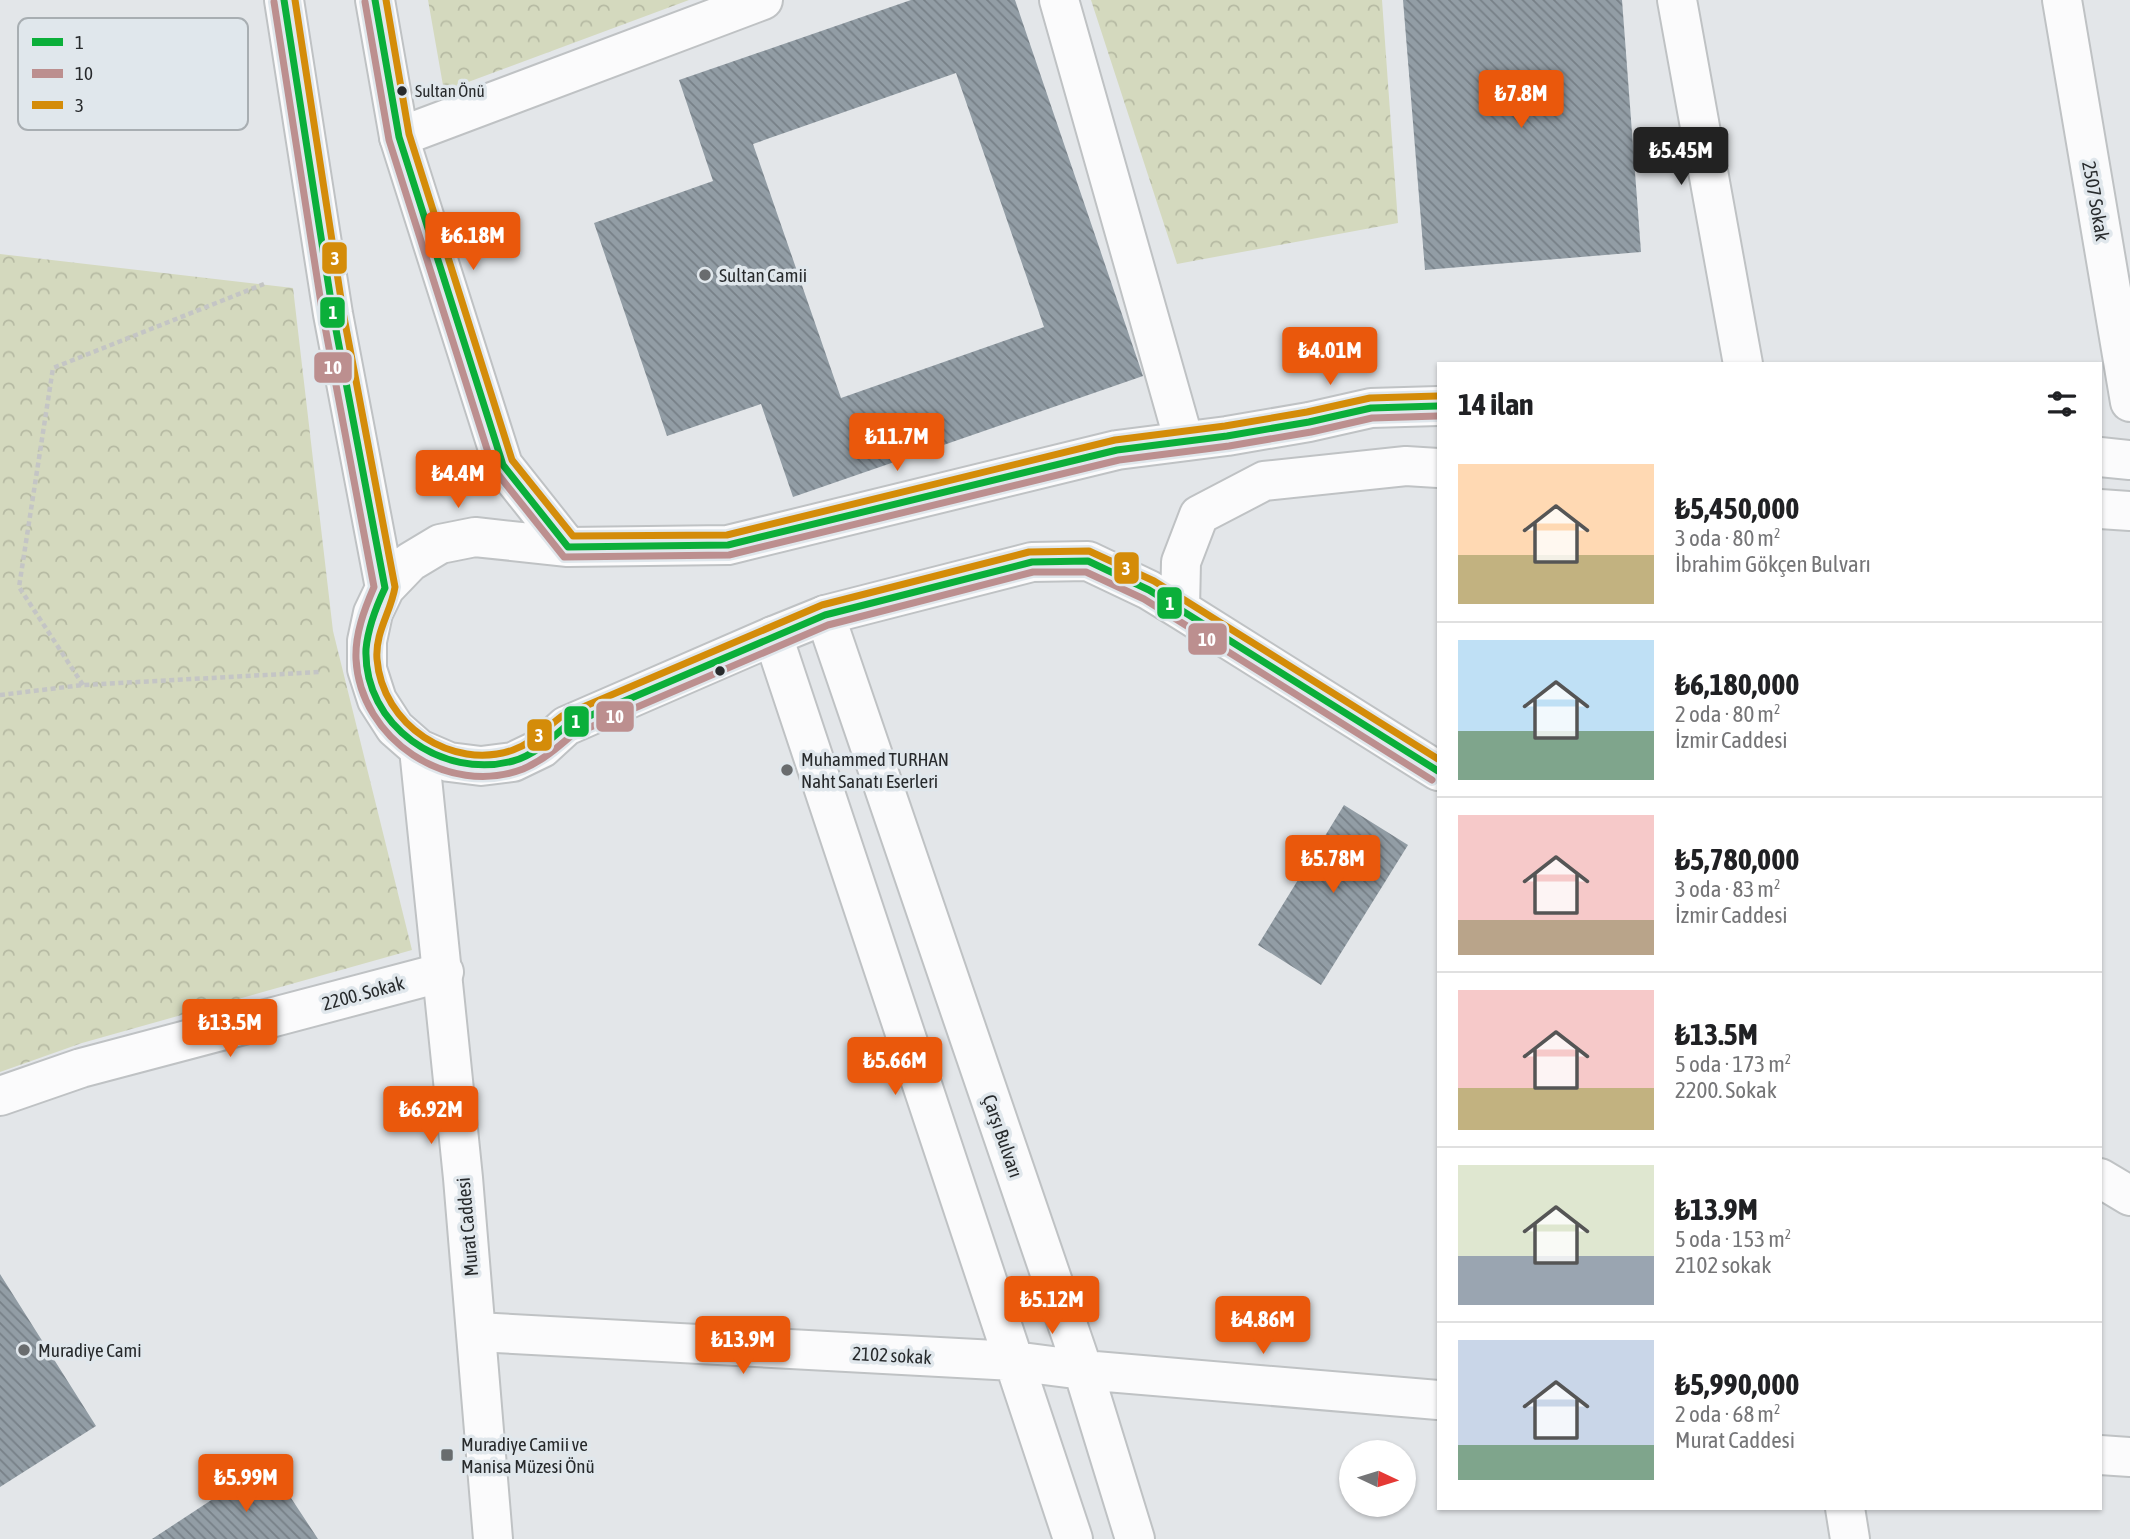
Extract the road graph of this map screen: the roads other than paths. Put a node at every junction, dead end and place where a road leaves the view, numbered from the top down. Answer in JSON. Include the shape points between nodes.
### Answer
{"nodes":[{"id":1,"x":284,"y":0,"type":"edge"},
{"id":2,"x":375,"y":0,"type":"edge"},
{"id":3,"x":763,"y":0,"type":"edge"},
{"id":4,"x":1059,"y":0,"type":"edge"},
{"id":5,"x":1677,"y":0,"type":"edge"},
{"id":6,"x":2062,"y":0,"type":"edge"},
{"id":7,"x":399,"y":137,"type":"junction"},
{"id":8,"x":1743,"y":362,"type":"edge"},
{"id":9,"x":2130,"y":402,"type":"edge"},
{"id":10,"x":1437,"y":406,"type":"edge"},
{"id":11,"x":1184,"y":442,"type":"junction"},
{"id":12,"x":2102,"y":457,"type":"edge"},
{"id":13,"x":2130,"y":460,"type":"edge"},
{"id":14,"x":1437,"y":468,"type":"edge"},
{"id":15,"x":2102,"y":509,"type":"edge"},
{"id":16,"x":2130,"y":511,"type":"edge"},
{"id":17,"x":568,"y":547,"type":"junction"},
{"id":18,"x":385,"y":588,"type":"junction"},
{"id":19,"x":1164,"y":599,"type":"junction"},
{"id":20,"x":825,"y":615,"type":"junction"},
{"id":21,"x":773,"y":636,"type":"junction"},
{"id":22,"x":419,"y":749,"type":"junction"},
{"id":23,"x":1437,"y":770,"type":"edge"},
{"id":24,"x":444,"y":972,"type":"junction"},
{"id":25,"x":0,"y":1096,"type":"edge"},
{"id":26,"x":2102,"y":1179,"type":"edge"},
{"id":27,"x":2130,"y":1196,"type":"edge"},
{"id":28,"x":475,"y":1332,"type":"junction"},
{"id":29,"x":1014,"y":1361,"type":"junction"},
{"id":30,"x":1083,"y":1370,"type":"junction"},
{"id":31,"x":1437,"y":1400,"type":"edge"},
{"id":32,"x":2102,"y":1455,"type":"edge"},
{"id":33,"x":2130,"y":1457,"type":"edge"},
{"id":34,"x":1845,"y":1510,"type":"edge"},
{"id":35,"x":492,"y":1539,"type":"edge"},
{"id":36,"x":1073,"y":1539,"type":"edge"},
{"id":37,"x":1135,"y":1539,"type":"edge"},
{"id":38,"x":1850,"y":1539,"type":"edge"}],
"edges":[{"from":1,"to":18,"type":"street","via":[[334,314]]},
{"from":2,"to":7,"type":"street"},
{"from":3,"to":7,"type":"street"},
{"from":4,"to":11,"type":"street"},
{"from":5,"to":8,"type":"street"},
{"from":6,"to":9,"type":"street","name":"2507 Sokak"},
{"from":7,"to":17,"type":"street","via":[[503,466]]},
{"from":10,"to":11,"type":"street","via":[[1371,408]]},
{"from":11,"to":17,"type":"street","via":[[1117,450],[728,545]]},
{"from":12,"to":13,"type":"street"},
{"from":14,"to":19,"type":"street","via":[[1406,466],[1264,481],[1199,516]]},
{"from":15,"to":16,"type":"street"},
{"from":17,"to":18,"type":"street","via":[[475,537],[440,544],[410,562]]},
{"from":18,"to":22,"type":"street","via":[[373,613],[367,669],[377,700],[395,728]]},
{"from":19,"to":20,"type":"street","via":[[1088,561],[1032,562]]},
{"from":19,"to":23,"type":"street"},
{"from":20,"to":21,"type":"street"},
{"from":20,"to":30,"type":"street","name":"Çarşı Bulvarı"},
{"from":21,"to":22,"type":"street","via":[[566,726],[542,748],[513,762],[481,766],[449,762]]},
{"from":21,"to":29,"type":"street"},
{"from":22,"to":24,"type":"street","name":"Murat Caddesi"},
{"from":24,"to":25,"type":"street","name":"2200. Sokak","via":[[82,1068]]},
{"from":24,"to":28,"type":"street","name":"Murat Caddesi"},
{"from":26,"to":27,"type":"street"},
{"from":28,"to":29,"type":"street","name":"2102 sokak"},
{"from":28,"to":35,"type":"street","name":"Murat Caddesi"},
{"from":29,"to":30,"type":"street"},
{"from":29,"to":36,"type":"street"},
{"from":30,"to":31,"type":"street"},
{"from":30,"to":37,"type":"street","name":"Çarşı Bulvarı"},
{"from":32,"to":33,"type":"street"},
{"from":34,"to":38,"type":"street"}]}
